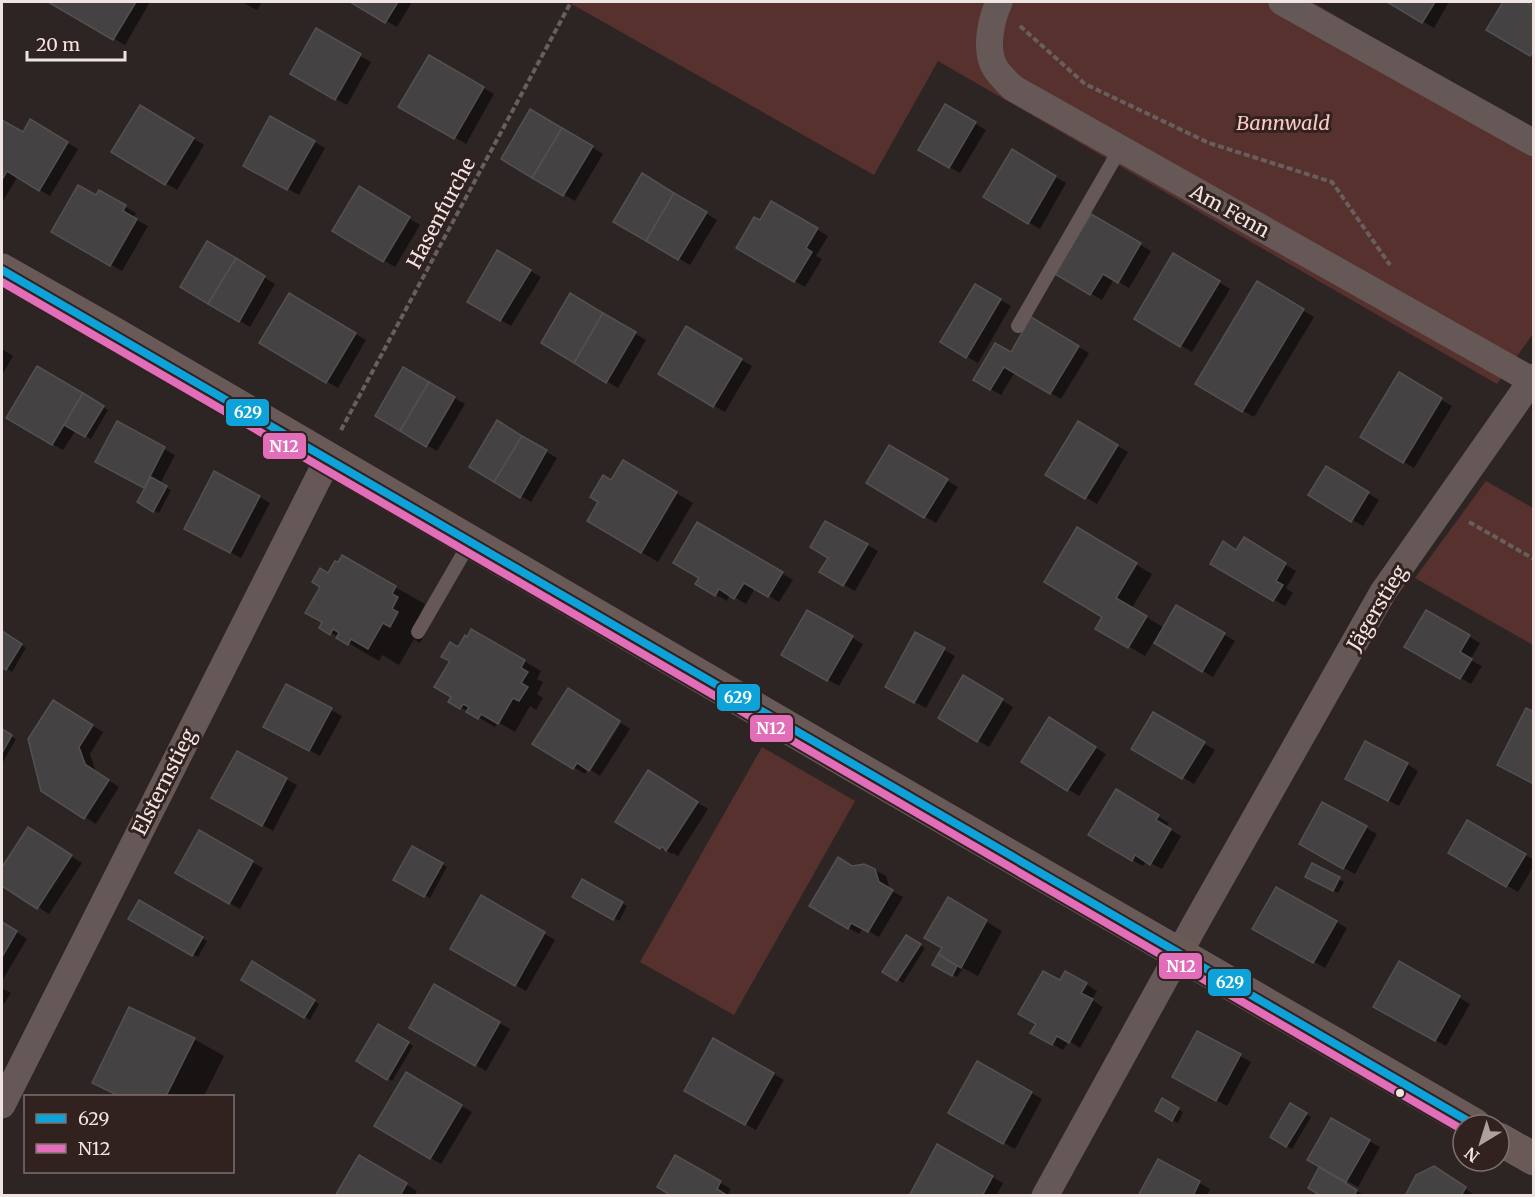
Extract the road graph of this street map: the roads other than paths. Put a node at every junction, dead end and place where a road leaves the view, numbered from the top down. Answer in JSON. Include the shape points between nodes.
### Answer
{"nodes":[{"id":1,"x":1282,"y":2,"type":"edge"},
{"id":2,"x":998,"y":3,"type":"edge"},
{"id":3,"x":1533,"y":143,"type":"edge"},
{"id":4,"x":1120,"y":149,"type":"junction"},
{"id":5,"x":2,"y":270,"type":"edge"},
{"id":6,"x":1018,"y":326,"type":"dead end"},
{"id":7,"x":1532,"y":378,"type":"edge"},
{"id":8,"x":332,"y":449,"type":"junction"},
{"id":9,"x":470,"y":542,"type":"junction"},
{"id":10,"x":418,"y":632,"type":"dead end"},
{"id":11,"x":1179,"y":955,"type":"junction"},
{"id":12,"x":2,"y":1105,"type":"edge"},
{"id":13,"x":1453,"y":1113,"type":"edge"},
{"id":14,"x":1511,"y":1146,"type":"edge"},
{"id":15,"x":1533,"y":1159,"type":"edge"},
{"id":16,"x":1045,"y":1196,"type":"edge"}],
"edges":[{"from":1,"to":3,"type":"street"},
{"from":2,"to":4,"type":"street","name":"Am Fenn","via":[[991,27],[994,66],[1013,88]]},
{"from":4,"to":6,"type":"lane"},
{"from":4,"to":7,"type":"street","name":"Am Fenn"},
{"from":5,"to":8,"type":"street"},
{"from":7,"to":11,"type":"street","name":"Jägerstieg","via":[[1383,592]]},
{"from":8,"to":9,"type":"street"},
{"from":8,"to":12,"type":"street","name":"Elsternstieg"},
{"from":9,"to":10,"type":"lane"},
{"from":9,"to":11,"type":"street"},
{"from":11,"to":13,"type":"street"},
{"from":11,"to":16,"type":"street","name":"Jägerstieg"},
{"from":14,"to":15,"type":"street"}]}
